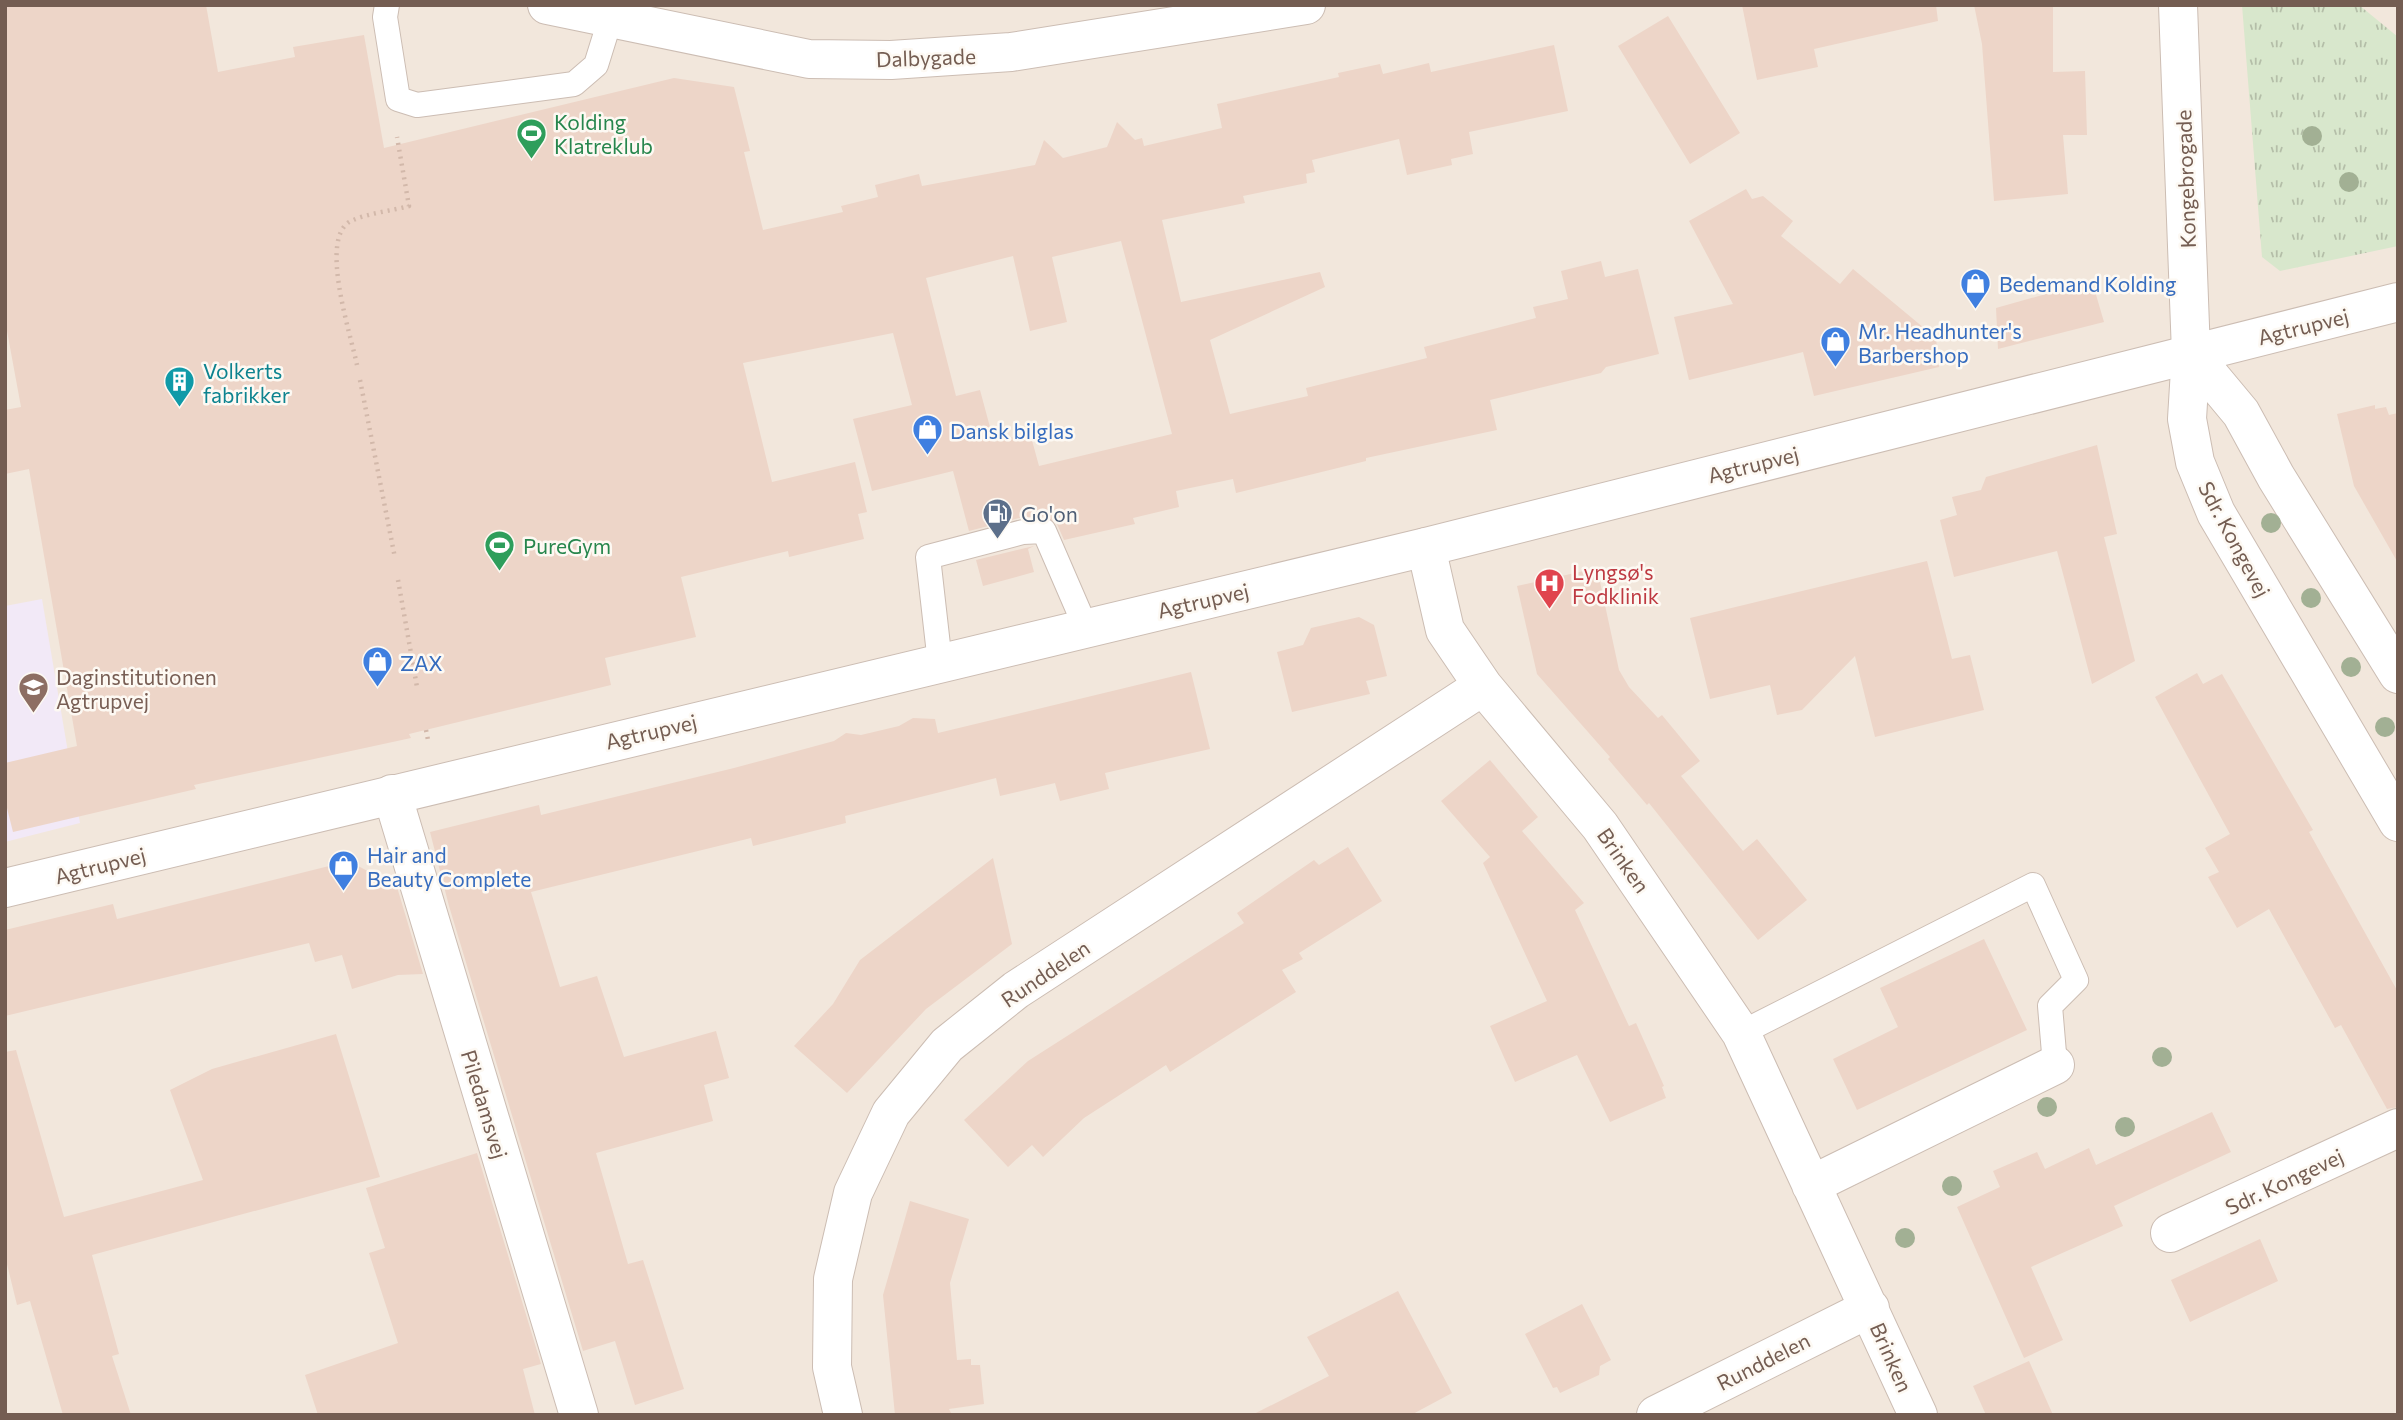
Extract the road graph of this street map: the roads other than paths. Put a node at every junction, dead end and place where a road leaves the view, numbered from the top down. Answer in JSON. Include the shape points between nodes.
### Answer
{"nodes":[{"id":1,"x":387,"y":5,"type":"edge"},
{"id":2,"x":547,"y":5,"type":"edge"},
{"id":3,"x":1306,"y":5,"type":"edge"},
{"id":4,"x":2178,"y":5,"type":"edge"},
{"id":5,"x":670,"y":18,"type":"edge"},
{"id":6,"x":610,"y":20,"type":"junction"},
{"id":7,"x":2398,"y":302,"type":"edge"},
{"id":8,"x":2192,"y":353,"type":"junction"},
{"id":9,"x":1426,"y":547,"type":"junction"},
{"id":10,"x":1086,"y":628,"type":"junction"},
{"id":11,"x":940,"y":663,"type":"junction"},
{"id":12,"x":2398,"y":674,"type":"edge"},
{"id":13,"x":1483,"y":686,"type":"junction"},
{"id":14,"x":392,"y":794,"type":"junction"},
{"id":15,"x":2398,"y":822,"type":"edge"},
{"id":16,"x":5,"y":888,"type":"edge"},
{"id":17,"x":1741,"y":1033,"type":"junction"},
{"id":18,"x":2055,"y":1065,"type":"joint"},
{"id":19,"x":2398,"y":1128,"type":"edge"},
{"id":20,"x":1811,"y":1185,"type":"junction"},
{"id":21,"x":2170,"y":1233,"type":"dead end"},
{"id":22,"x":1870,"y":1308,"type":"junction"},
{"id":23,"x":579,"y":1415,"type":"edge"},
{"id":24,"x":843,"y":1415,"type":"edge"},
{"id":25,"x":1657,"y":1415,"type":"edge"},
{"id":26,"x":1918,"y":1415,"type":"edge"}],
"edges":[{"from":1,"to":6,"type":"lane","via":[[398,99],[417,105],[574,84],[596,65]]},
{"from":2,"to":6,"type":"street","name":"Dalbygade"},
{"from":3,"to":5,"type":"street","name":"Dalbygade","via":[[952,58],[809,59]]},
{"from":4,"to":8,"type":"street","name":"Kongebrogade"},
{"from":5,"to":6,"type":"street","name":"Dalbygade"},
{"from":7,"to":8,"type":"street","name":"Agtrupvej"},
{"from":8,"to":9,"type":"street","name":"Agtrupvej"},
{"from":8,"to":12,"type":"street","via":[[2241,413]]},
{"from":8,"to":15,"type":"street","name":"Sdr. Kongevej","via":[[2187,419],[2195,462],[2216,513]]},
{"from":9,"to":10,"type":"street","name":"Agtrupvej"},
{"from":9,"to":13,"type":"street","name":"Brinken","via":[[1445,629]]},
{"from":10,"to":11,"type":"street","name":"Agtrupvej"},
{"from":10,"to":11,"type":"lane","via":[[1044,530],[1023,533],[928,557]]},
{"from":11,"to":14,"type":"street","name":"Agtrupvej"},
{"from":13,"to":17,"type":"street","name":"Brinken","via":[[1600,826]]},
{"from":13,"to":24,"type":"street","name":"Runddelen","via":[[1016,990],[947,1045],[891,1114],[852,1193],[833,1279],[832,1367]]},
{"from":14,"to":16,"type":"street","name":"Agtrupvej"},
{"from":14,"to":23,"type":"street","name":"Piledamsvej"},
{"from":17,"to":18,"type":"lane","via":[[2034,886],[2076,979],[2050,1006]]},
{"from":17,"to":20,"type":"street","name":"Brinken"},
{"from":18,"to":20,"type":"street"},
{"from":19,"to":21,"type":"street","name":"Sdr. Kongevej"},
{"from":20,"to":22,"type":"street","name":"Brinken"},
{"from":22,"to":25,"type":"street","name":"Runddelen"},
{"from":22,"to":26,"type":"street","name":"Brinken"}]}
